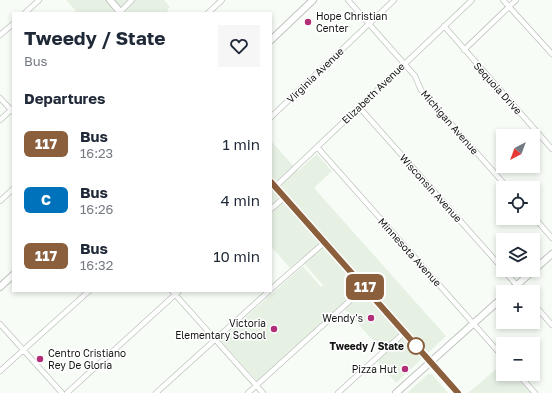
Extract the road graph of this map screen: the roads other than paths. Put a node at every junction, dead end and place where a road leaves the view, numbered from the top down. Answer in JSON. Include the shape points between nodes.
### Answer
{"nodes":[{"id":1,"x":40,"y":0,"type":"edge"},
{"id":2,"x":110,"y":0,"type":"edge"},
{"id":3,"x":132,"y":0,"type":"edge"},
{"id":4,"x":222,"y":0,"type":"edge"},
{"id":5,"x":313,"y":0,"type":"edge"},
{"id":6,"x":348,"y":0,"type":"edge"},
{"id":7,"x":394,"y":0,"type":"edge"},
{"id":8,"x":472,"y":0,"type":"edge"},
{"id":9,"x":504,"y":0,"type":"edge"},
{"id":10,"x":516,"y":0,"type":"edge"},
{"id":11,"x":509,"y":6,"type":"junction"},
{"id":12,"x":26,"y":12,"type":"edge"},
{"id":13,"x":119,"y":12,"type":"edge"},
{"id":14,"x":121,"y":12,"type":"edge"},
{"id":15,"x":209,"y":12,"type":"edge"},
{"id":16,"x":369,"y":24,"type":"junction"},
{"id":17,"x":12,"y":25,"type":"edge"},
{"id":18,"x":444,"y":26,"type":"junction"},
{"id":19,"x":0,"y":35,"type":"edge"},
{"id":20,"x":272,"y":39,"type":"edge"},
{"id":21,"x":464,"y":50,"type":"junction"},
{"id":22,"x":552,"y":54,"type":"edge"},
{"id":23,"x":404,"y":64,"type":"junction"},
{"id":24,"x":0,"y":98,"type":"edge"},
{"id":25,"x":359,"y":107,"type":"junction"},
{"id":26,"x":12,"y":110,"type":"edge"},
{"id":27,"x":272,"y":116,"type":"edge"},
{"id":28,"x":0,"y":120,"type":"edge"},
{"id":29,"x":317,"y":147,"type":"junction"},
{"id":30,"x":552,"y":149,"type":"edge"},
{"id":31,"x":502,"y":181,"type":"edge"},
{"id":32,"x":273,"y":184,"type":"edge"},
{"id":33,"x":12,"y":190,"type":"edge"},
{"id":34,"x":285,"y":197,"type":"junction"},
{"id":35,"x":0,"y":201,"type":"edge"},
{"id":36,"x":272,"y":208,"type":"edge"},
{"id":37,"x":540,"y":224,"type":"edge"},
{"id":38,"x":552,"y":238,"type":"edge"},
{"id":39,"x":325,"y":242,"type":"junction"},
{"id":40,"x":552,"y":254,"type":"edge"},
{"id":41,"x":496,"y":262,"type":"edge"},
{"id":42,"x":12,"y":276,"type":"edge"},
{"id":43,"x":510,"y":277,"type":"edge"},
{"id":44,"x":517,"y":285,"type":"joint"},
{"id":45,"x":0,"y":287,"type":"edge"},
{"id":46,"x":272,"y":288,"type":"edge"},
{"id":47,"x":365,"y":288,"type":"junction"},
{"id":48,"x":88,"y":292,"type":"edge"},
{"id":49,"x":175,"y":292,"type":"edge"},
{"id":50,"x":268,"y":292,"type":"edge"},
{"id":51,"x":496,"y":303,"type":"edge"},
{"id":52,"x":540,"y":311,"type":"edge"},
{"id":53,"x":473,"y":323,"type":"junction"},
{"id":54,"x":0,"y":324,"type":"edge"},
{"id":55,"x":552,"y":325,"type":"edge"},
{"id":56,"x":405,"y":332,"type":"junction"},
{"id":57,"x":216,"y":340,"type":"junction"},
{"id":58,"x":496,"y":349,"type":"edge"},
{"id":59,"x":23,"y":350,"type":"junction"},
{"id":60,"x":430,"y":362,"type":"junction"},
{"id":61,"x":0,"y":371,"type":"edge"},
{"id":62,"x":524,"y":381,"type":"edge"},
{"id":63,"x":256,"y":386,"type":"junction"},
{"id":64,"x":62,"y":393,"type":"edge"},
{"id":65,"x":67,"y":393,"type":"edge"},
{"id":66,"x":156,"y":393,"type":"edge"},
{"id":67,"x":248,"y":393,"type":"edge"},
{"id":68,"x":263,"y":393,"type":"edge"},
{"id":69,"x":338,"y":393,"type":"edge"},
{"id":70,"x":396,"y":393,"type":"edge"},
{"id":71,"x":458,"y":393,"type":"edge"},
{"id":72,"x":535,"y":393,"type":"edge"}],
"edges":[{"from":1,"to":12,"type":"street"},
{"from":2,"to":13,"type":"main road"},
{"from":3,"to":14,"type":"street"},
{"from":4,"to":15,"type":"street"},
{"from":5,"to":20,"type":"main road"},
{"from":6,"to":16,"type":"street","name":"Michigan Avenue"},
{"from":7,"to":16,"type":"street","name":"Virginia Avenue"},
{"from":8,"to":18,"type":"street","name":"Elizabeth Avenue"},
{"from":9,"to":11,"type":"street"},
{"from":10,"to":11,"type":"street"},
{"from":11,"to":21,"type":"street"},
{"from":11,"to":22,"type":"street"},
{"from":16,"to":23,"type":"street","name":"Michigan Avenue"},
{"from":16,"to":27,"type":"street","name":"Virginia Avenue"},
{"from":17,"to":19,"type":"street"},
{"from":18,"to":21,"type":"street","name":"Sequoia Drive"},
{"from":18,"to":23,"type":"street","name":"Elizabeth Avenue"},
{"from":21,"to":30,"type":"street","name":"Sequoia Drive"},
{"from":23,"to":25,"type":"street","name":"Elizabeth Avenue"},
{"from":23,"to":31,"type":"street","name":"Michigan Avenue","via":[[415,76],[421,90]]},
{"from":24,"to":26,"type":"street"},
{"from":25,"to":29,"type":"street","name":"Elizabeth Avenue"},
{"from":25,"to":41,"type":"street","name":"Wisconsin Avenue"},
{"from":26,"to":28,"type":"street"},
{"from":29,"to":32,"type":"street","name":"Elizabeth Avenue"},
{"from":29,"to":53,"type":"street","name":"Minnesota Avenue"},
{"from":32,"to":34,"type":"main road"},
{"from":33,"to":35,"type":"street"},
{"from":34,"to":36,"type":"street"},
{"from":34,"to":39,"type":"main road"},
{"from":37,"to":38,"type":"street"},
{"from":39,"to":46,"type":"street"},
{"from":39,"to":47,"type":"main road"},
{"from":40,"to":44,"type":"main road"},
{"from":42,"to":45,"type":"main road"},
{"from":43,"to":44,"type":"street","name":"Wisconsin Avenue"},
{"from":47,"to":56,"type":"main road"},
{"from":47,"to":63,"type":"street"},
{"from":48,"to":59,"type":"street"},
{"from":49,"to":57,"type":"street"},
{"from":49,"to":65,"type":"street"},
{"from":50,"to":57,"type":"street"},
{"from":51,"to":53,"type":"main road"},
{"from":52,"to":55,"type":"street"},
{"from":53,"to":58,"type":"street","name":"Minnesota Avenue"},
{"from":53,"to":60,"type":"main road"},
{"from":54,"to":59,"type":"street"},
{"from":56,"to":60,"type":"main road"},
{"from":56,"to":69,"type":"street"},
{"from":57,"to":63,"type":"street"},
{"from":57,"to":66,"type":"street"},
{"from":59,"to":61,"type":"street"},
{"from":59,"to":64,"type":"street"},
{"from":60,"to":70,"type":"main road"},
{"from":60,"to":71,"type":"main road"},
{"from":62,"to":72,"type":"street"},
{"from":63,"to":67,"type":"street"},
{"from":63,"to":68,"type":"street"}]}
